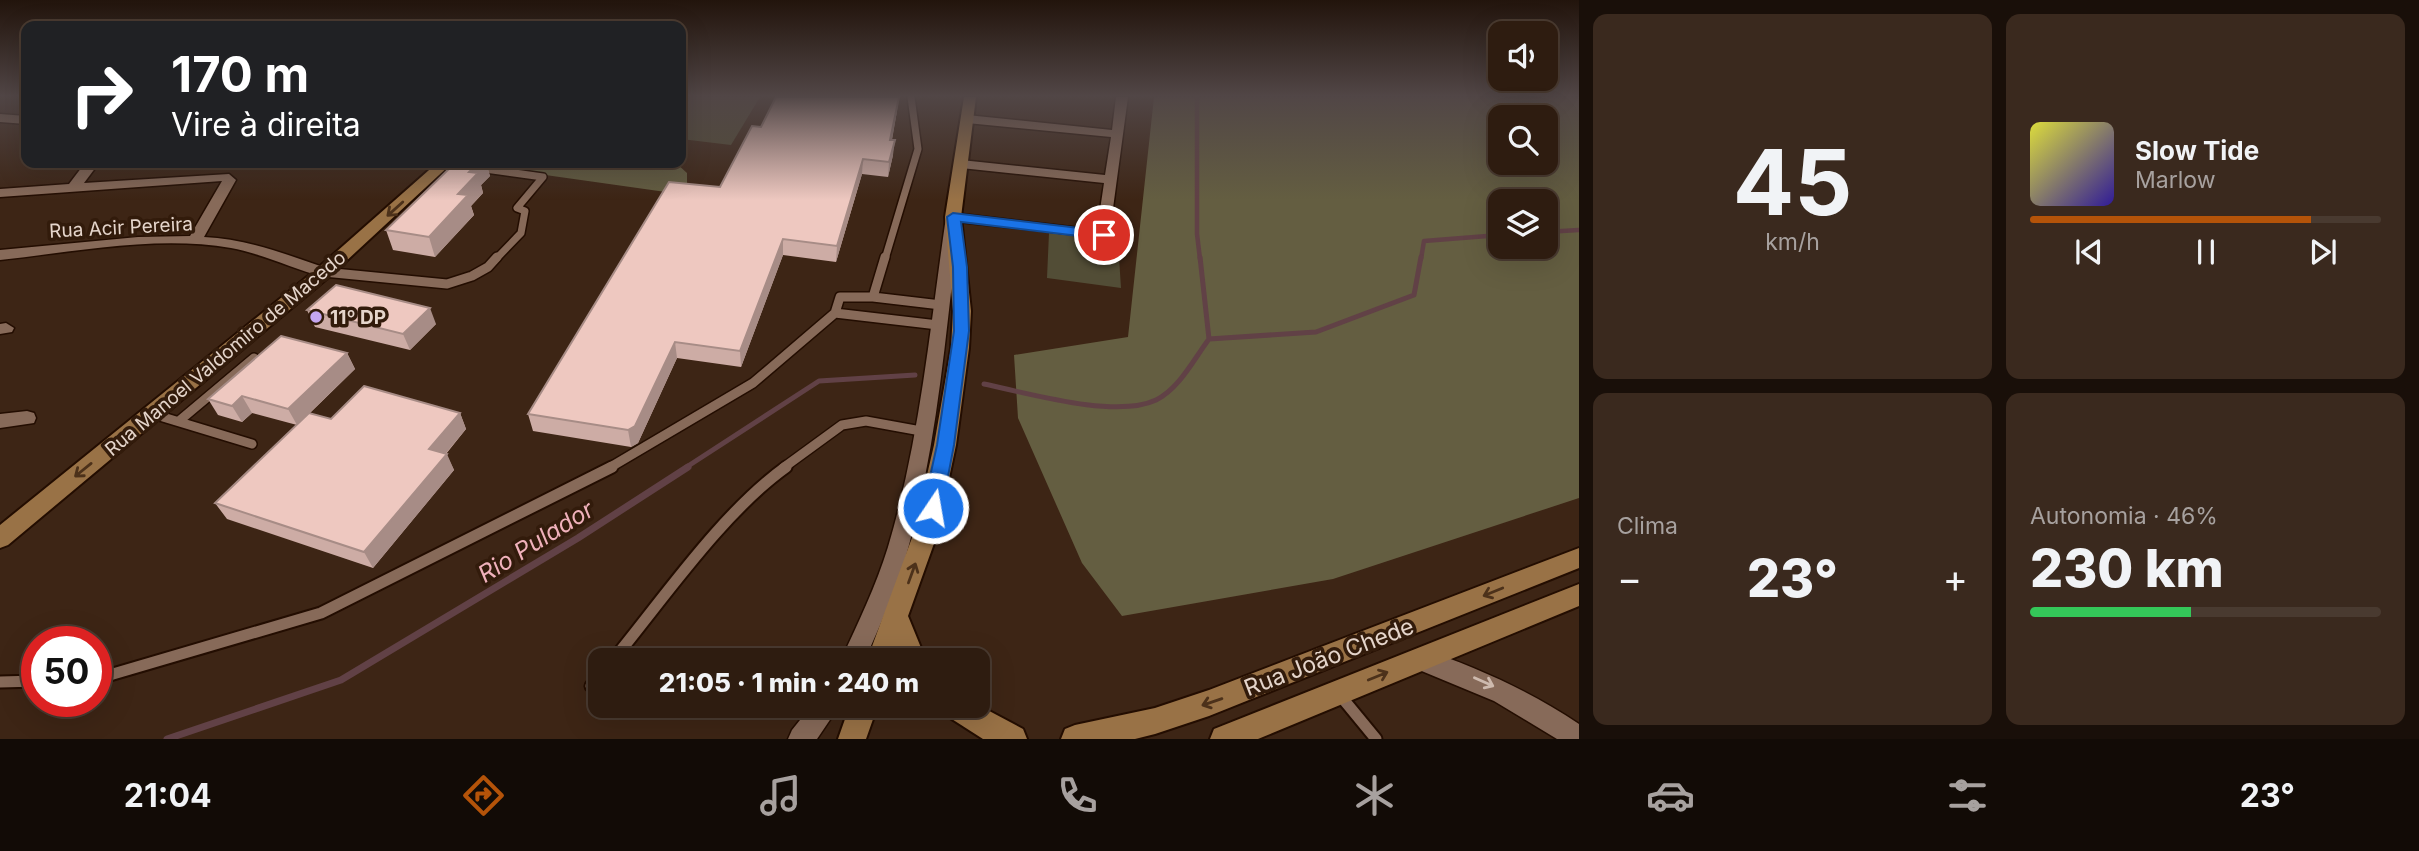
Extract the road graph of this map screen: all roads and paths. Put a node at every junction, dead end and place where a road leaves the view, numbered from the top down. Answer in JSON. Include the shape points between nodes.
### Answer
{"nodes":[{"id":1,"x":916,"y":131,"type":"edge"},
{"id":2,"x":965,"y":131,"type":"edge"},
{"id":3,"x":1092,"y":131,"type":"edge"},
{"id":4,"x":1117,"y":134,"type":"joint"},
{"id":5,"x":961,"y":164,"type":"junction"},
{"id":6,"x":88,"y":168,"type":"edge"},
{"id":7,"x":442,"y":168,"type":"edge"},
{"id":8,"x":479,"y":168,"type":"edge"},
{"id":9,"x":1111,"y":180,"type":"junction"},
{"id":10,"x":74,"y":187,"type":"junction"},
{"id":11,"x":0,"y":193,"type":"edge"},
{"id":12,"x":953,"y":217,"type":"junction"},
{"id":13,"x":194,"y":241,"type":"junction"},
{"id":14,"x":0,"y":255,"type":"edge"},
{"id":15,"x":324,"y":272,"type":"junction"},
{"id":16,"x":873,"y":297,"type":"junction"},
{"id":17,"x":941,"y":305,"type":"junction"},
{"id":18,"x":835,"y":313,"type":"junction"},
{"id":19,"x":938,"y":325,"type":"junction"},
{"id":20,"x":254,"y":358,"type":"edge"},
{"id":21,"x":151,"y":414,"type":"junction"},
{"id":22,"x":27,"y":418,"type":"dead end"},
{"id":23,"x":0,"y":421,"type":"edge"},
{"id":24,"x":179,"y":421,"type":"junction"},
{"id":25,"x":921,"y":431,"type":"junction"},
{"id":26,"x":251,"y":444,"type":"dead end"},
{"id":27,"x":933,"y":508,"type":"junction"},
{"id":28,"x":0,"y":538,"type":"edge"},
{"id":29,"x":1579,"y":558,"type":"edge"},
{"id":30,"x":1534,"y":576,"type":"junction"},
{"id":31,"x":1577,"y":598,"type":"edge"},
{"id":32,"x":896,"y":616,"type":"junction"},
{"id":33,"x":623,"y":648,"type":"edge"},
{"id":34,"x":858,"y":648,"type":"edge"},
{"id":35,"x":884,"y":648,"type":"edge"},
{"id":36,"x":908,"y":648,"type":"edge"},
{"id":37,"x":1420,"y":659,"type":"junction"},
{"id":38,"x":112,"y":674,"type":"edge"},
{"id":39,"x":21,"y":681,"type":"edge"},
{"id":40,"x":0,"y":682,"type":"edge"},
{"id":41,"x":1337,"y":693,"type":"junction"},
{"id":42,"x":818,"y":718,"type":"edge"},
{"id":43,"x":859,"y":718,"type":"edge"},
{"id":44,"x":977,"y":718,"type":"edge"},
{"id":45,"x":801,"y":739,"type":"edge"},
{"id":46,"x":852,"y":739,"type":"edge"},
{"id":47,"x":1013,"y":739,"type":"edge"},
{"id":48,"x":1075,"y":739,"type":"edge"},
{"id":49,"x":1224,"y":739,"type":"edge"},
{"id":50,"x":1376,"y":739,"type":"edge"},
{"id":51,"x":1579,"y":739,"type":"edge"}],
"edges":[{"from":1,"to":16,"type":"lane","via":[[918,149]]},
{"from":2,"to":5,"type":"main road"},
{"from":3,"to":4,"type":"street"},
{"from":4,"to":9,"type":"street"},
{"from":5,"to":9,"type":"street"},
{"from":5,"to":12,"type":"main road"},
{"from":6,"to":10,"type":"street"},
{"from":7,"to":15,"type":"main road","name":"Rua Manoel Valdomiro de Macedo","one_way":true},
{"from":8,"to":15,"type":"lane","via":[[543,177],[517,208],[525,211],[521,233],[488,267],[447,284]]},
{"from":9,"to":12,"type":"street","via":[[1104,235]]},
{"from":10,"to":11,"type":"street"},
{"from":10,"to":13,"type":"street","via":[[215,176],[229,180]]},
{"from":12,"to":17,"type":"street"},
{"from":12,"to":27,"type":"main road","via":[[961,279],[961,331]]},
{"from":13,"to":14,"type":"street","name":"Rua Acir Pereira"},
{"from":13,"to":15,"type":"street","name":"Rua Acir Pereira","via":[[261,251]]},
{"from":15,"to":21,"type":"main road","name":"Rua Manoel Valdomiro de Macedo"},
{"from":16,"to":17,"type":"lane"},
{"from":16,"to":18,"type":"lane","via":[[841,297]]},
{"from":17,"to":19,"type":"street"},
{"from":18,"to":19,"type":"lane"},
{"from":18,"to":38,"type":"lane","via":[[753,383],[593,478],[321,613]]},
{"from":19,"to":25,"type":"street"},
{"from":20,"to":24,"type":"lane"},
{"from":21,"to":24,"type":"lane"},
{"from":21,"to":28,"type":"main road","name":"Rua Manoel Valdomiro de Macedo","one_way":true},
{"from":22,"to":23,"type":"street"},
{"from":24,"to":26,"type":"lane"},
{"from":25,"to":27,"type":"street"},
{"from":25,"to":33,"type":"lane","via":[[866,421],[842,425],[776,474],[727,522]]},
{"from":25,"to":34,"type":"street","via":[[896,554]]},
{"from":32,"to":27,"type":"main road","one_way":true},
{"from":29,"to":30,"type":"main road","name":"Rua João Chede"},
{"from":30,"to":31,"type":"main road"},
{"from":30,"to":48,"type":"main road","name":"Rua João Chede","one_way":true,"via":[[1209,703]]},
{"from":31,"to":37,"type":"main road","name":"Rua João Chede"},
{"from":32,"to":35,"type":"main road"},
{"from":32,"to":36,"type":"main road"},
{"from":41,"to":37,"type":"main road","name":"Rua João Chede","one_way":true},
{"from":37,"to":51,"type":"street","one_way":true,"via":[[1491,684]]},
{"from":39,"to":40,"type":"lane"},
{"from":41,"to":49,"type":"main road","name":"Rua João Chede"},
{"from":41,"to":50,"type":"lane"},
{"from":42,"to":45,"type":"street"},
{"from":43,"to":46,"type":"main road"},
{"from":44,"to":47,"type":"main road"}]}
